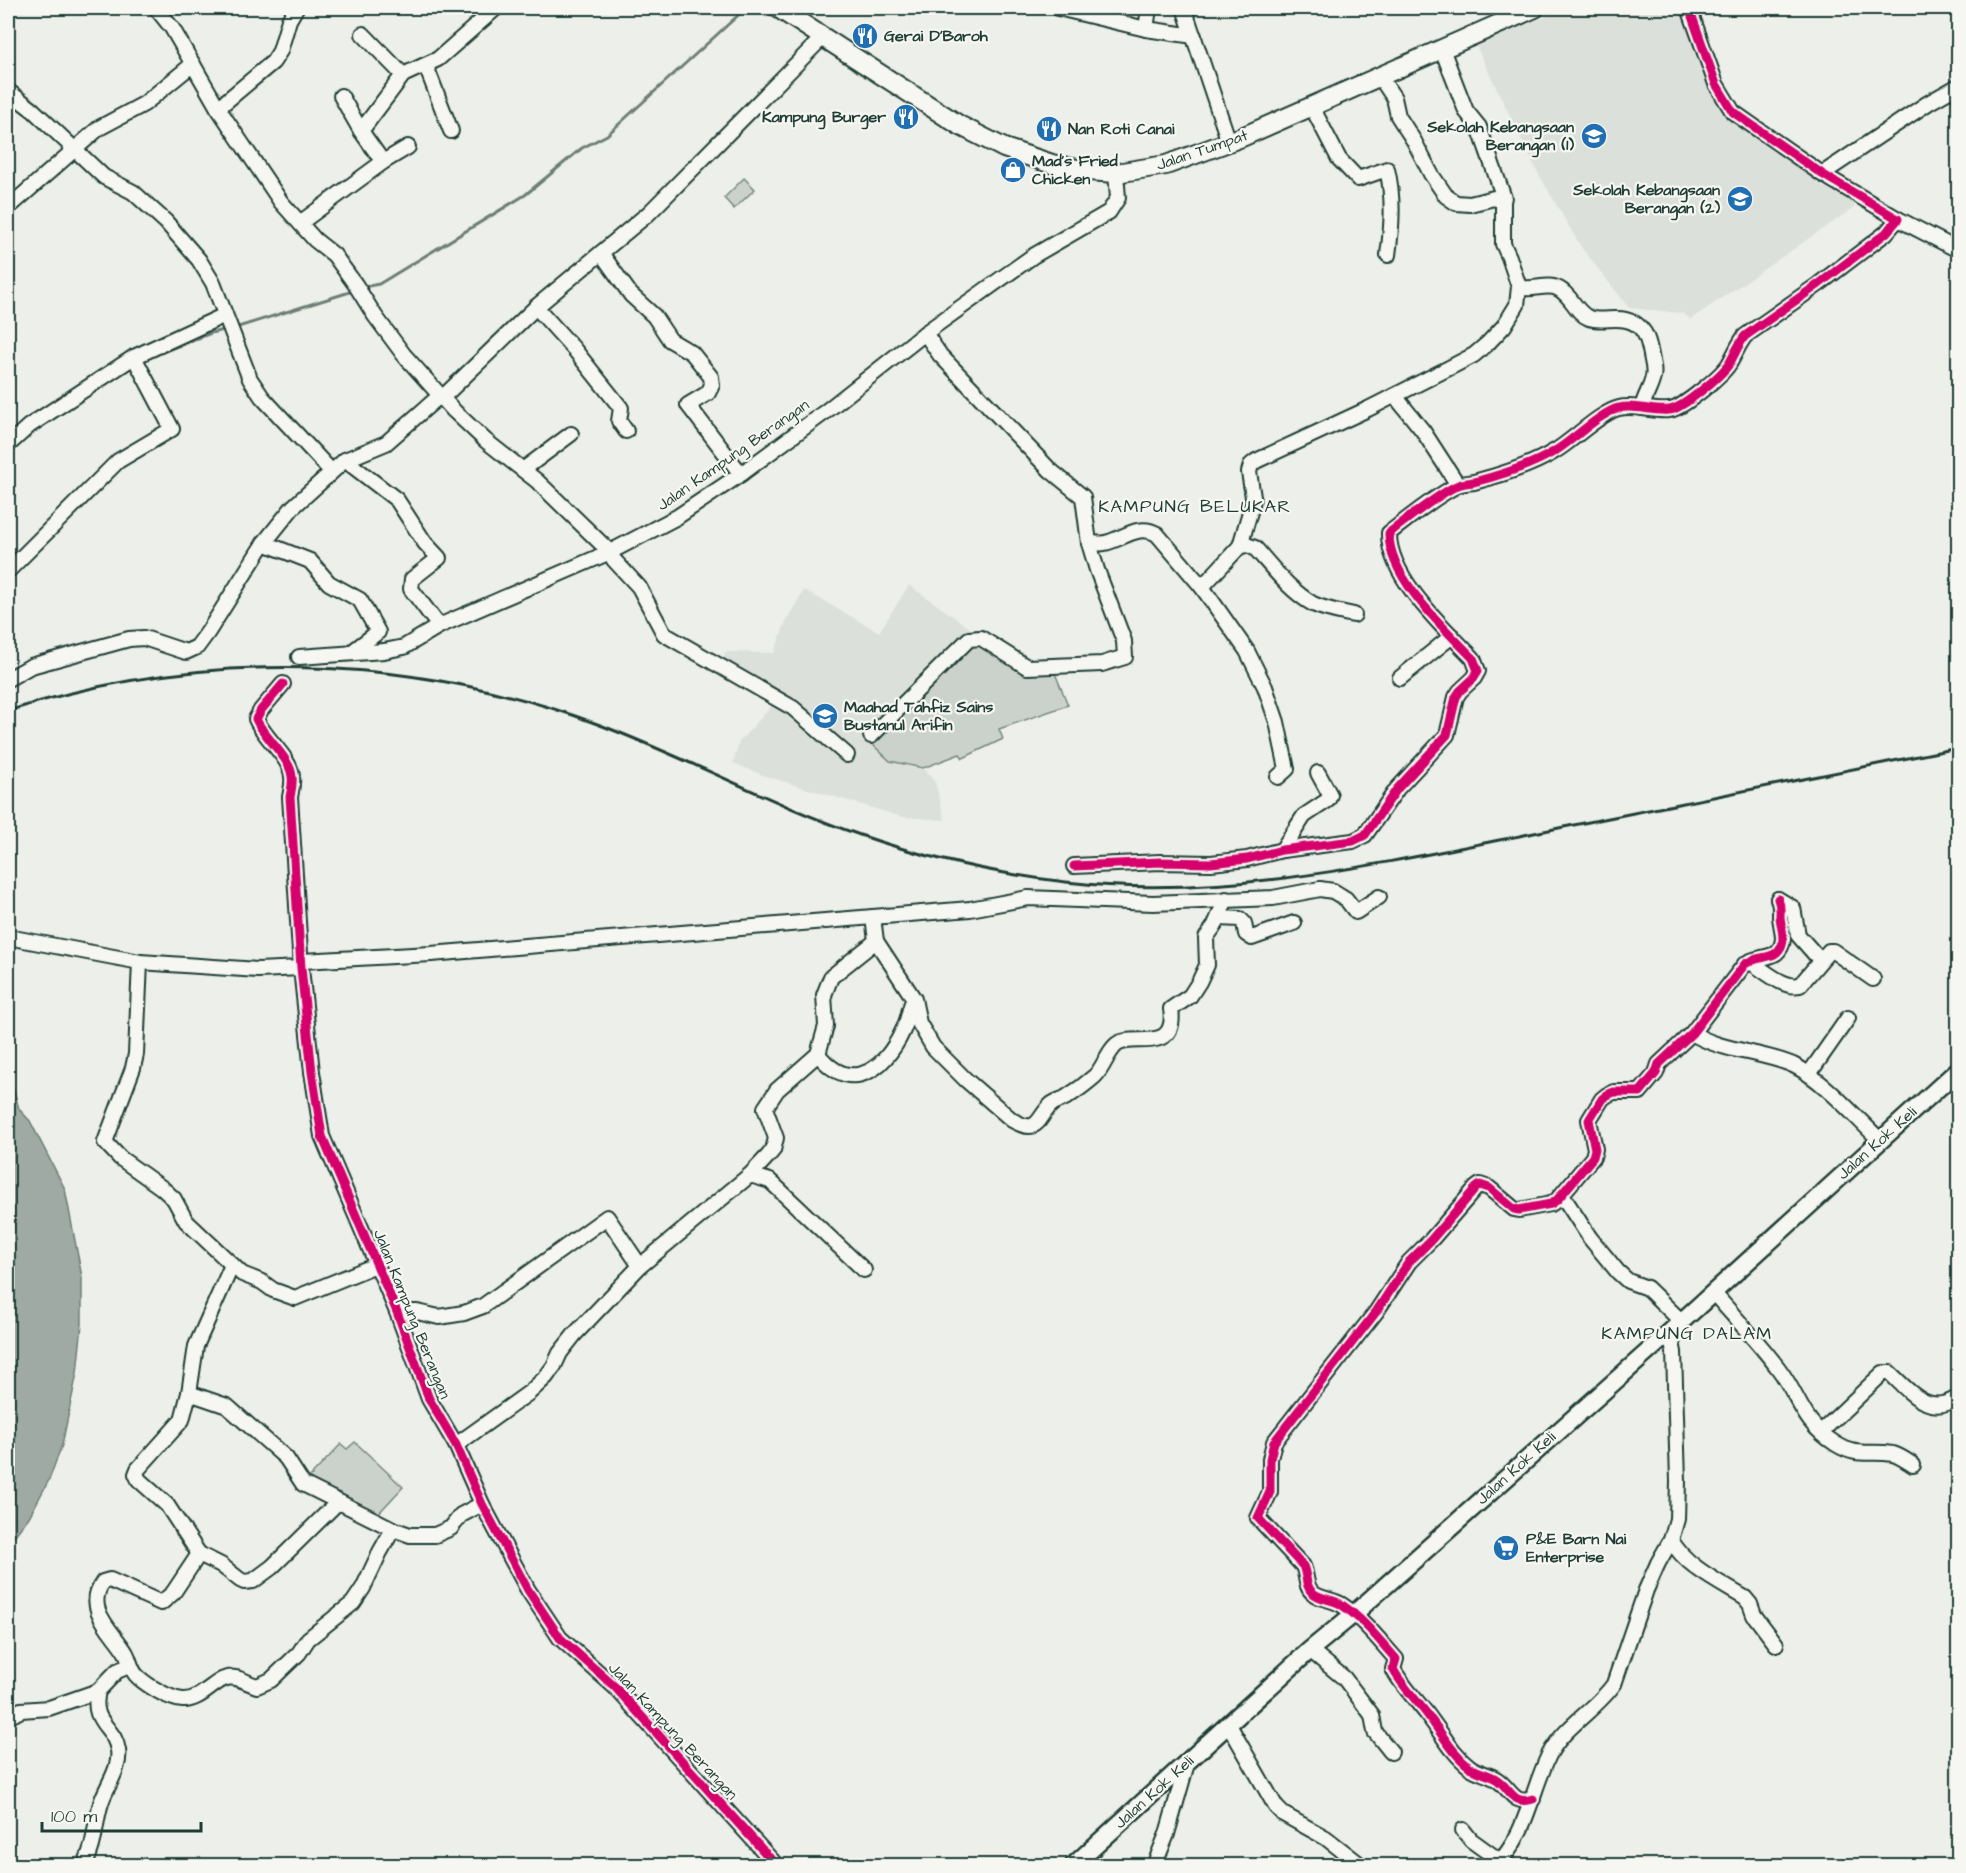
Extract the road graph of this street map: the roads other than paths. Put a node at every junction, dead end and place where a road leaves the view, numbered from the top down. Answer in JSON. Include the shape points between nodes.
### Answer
{"nodes":[{"id":1,"x":156,"y":8,"type":"edge"},
{"id":2,"x":296,"y":8,"type":"edge"},
{"id":3,"x":496,"y":8,"type":"edge"},
{"id":4,"x":778,"y":8,"type":"edge"},
{"id":5,"x":1058,"y":8,"type":"edge"},
{"id":6,"x":1149,"y":8,"type":"edge"},
{"id":7,"x":1184,"y":8,"type":"edge"},
{"id":8,"x":1535,"y":8,"type":"edge"},
{"id":9,"x":1689,"y":8,"type":"edge"},
{"id":10,"x":1146,"y":29,"type":"junction"},
{"id":11,"x":363,"y":34,"type":"dead end"},
{"id":12,"x":1194,"y":36,"type":"junction"},
{"id":13,"x":823,"y":37,"type":"junction"},
{"id":14,"x":1442,"y":49,"type":"junction"},
{"id":15,"x":193,"y":64,"type":"junction"},
{"id":16,"x":426,"y":66,"type":"junction"},
{"id":17,"x":404,"y":75,"type":"junction"},
{"id":18,"x":1380,"y":77,"type":"junction"},
{"id":19,"x":1959,"y":86,"type":"edge"},
{"id":20,"x":8,"y":91,"type":"edge"},
{"id":21,"x":341,"y":96,"type":"dead end"},
{"id":22,"x":1312,"y":107,"type":"junction"},
{"id":23,"x":218,"y":108,"type":"junction"},
{"id":24,"x":361,"y":131,"type":"junction"},
{"id":25,"x":451,"y":131,"type":"dead end"},
{"id":26,"x":1229,"y":142,"type":"junction"},
{"id":27,"x":408,"y":147,"type":"dead end"},
{"id":28,"x":74,"y":149,"type":"junction"},
{"id":29,"x":382,"y":162,"type":"junction"},
{"id":30,"x":1116,"y":173,"type":"junction"},
{"id":31,"x":1822,"y":174,"type":"junction"},
{"id":32,"x":1504,"y":198,"type":"dead end"},
{"id":33,"x":8,"y":208,"type":"edge"},
{"id":34,"x":1898,"y":219,"type":"junction"},
{"id":35,"x":300,"y":223,"type":"junction"},
{"id":36,"x":1959,"y":250,"type":"edge"},
{"id":37,"x":601,"y":252,"type":"junction"},
{"id":38,"x":1388,"y":255,"type":"dead end"},
{"id":39,"x":1519,"y":287,"type":"junction"},
{"id":40,"x":536,"y":307,"type":"junction"},
{"id":41,"x":225,"y":315,"type":"junction"},
{"id":42,"x":926,"y":333,"type":"junction"},
{"id":43,"x":134,"y":357,"type":"junction"},
{"id":44,"x":1395,"y":396,"type":"junction"},
{"id":45,"x":443,"y":397,"type":"junction"},
{"id":46,"x":1642,"y":408,"type":"junction"},
{"id":47,"x":626,"y":431,"type":"dead end"},
{"id":48,"x":571,"y":434,"type":"dead end"},
{"id":49,"x":8,"y":445,"type":"edge"},
{"id":50,"x":345,"y":460,"type":"junction"},
{"id":51,"x":524,"y":469,"type":"junction"},
{"id":52,"x":331,"y":471,"type":"junction"},
{"id":53,"x":741,"y":474,"type":"junction"},
{"id":54,"x":1458,"y":485,"type":"junction"},
{"id":55,"x":264,"y":543,"type":"junction"},
{"id":56,"x":1089,"y":543,"type":"junction"},
{"id":57,"x":1240,"y":546,"type":"junction"},
{"id":58,"x":610,"y":552,"type":"junction"},
{"id":59,"x":8,"y":570,"type":"edge"},
{"id":60,"x":1202,"y":587,"type":"junction"},
{"id":61,"x":1354,"y":615,"type":"dead end"},
{"id":62,"x":439,"y":626,"type":"junction"},
{"id":63,"x":1452,"y":636,"type":"junction"},
{"id":64,"x":352,"y":652,"type":"junction"},
{"id":65,"x":299,"y":657,"type":"dead end"},
{"id":66,"x":1400,"y":678,"type":"dead end"},
{"id":67,"x":8,"y":680,"type":"edge"},
{"id":68,"x":283,"y":684,"type":"dead end"},
{"id":69,"x":871,"y":736,"type":"dead end"},
{"id":70,"x":847,"y":755,"type":"dead end"},
{"id":71,"x":1318,"y":773,"type":"dead end"},
{"id":72,"x":1278,"y":777,"type":"dead end"},
{"id":73,"x":1282,"y":850,"type":"junction"},
{"id":74,"x":1074,"y":866,"type":"dead end"},
{"id":75,"x":1379,"y":897,"type":"dead end"},
{"id":76,"x":1226,"y":899,"type":"junction"},
{"id":77,"x":873,"y":917,"type":"junction"},
{"id":78,"x":1219,"y":918,"type":"junction"},
{"id":79,"x":1294,"y":923,"type":"dead end"},
{"id":80,"x":8,"y":937,"type":"edge"},
{"id":81,"x":876,"y":941,"type":"junction"},
{"id":82,"x":1820,"y":960,"type":"junction"},
{"id":83,"x":140,"y":962,"type":"junction"},
{"id":84,"x":301,"y":964,"type":"junction"},
{"id":85,"x":1745,"y":964,"type":"junction"},
{"id":86,"x":1873,"y":979,"type":"dead end"},
{"id":87,"x":914,"y":999,"type":"junction"},
{"id":88,"x":1848,"y":1018,"type":"dead end"},
{"id":89,"x":1692,"y":1033,"type":"junction"},
{"id":90,"x":818,"y":1054,"type":"junction"},
{"id":91,"x":1959,"y":1070,"type":"edge"},
{"id":92,"x":1809,"y":1074,"type":"junction"},
{"id":93,"x":1880,"y":1140,"type":"junction"},
{"id":94,"x":750,"y":1175,"type":"junction"},
{"id":95,"x":1562,"y":1195,"type":"junction"},
{"id":96,"x":232,"y":1265,"type":"junction"},
{"id":97,"x":376,"y":1265,"type":"junction"},
{"id":98,"x":640,"y":1266,"type":"junction"},
{"id":99,"x":864,"y":1270,"type":"dead end"},
{"id":100,"x":1713,"y":1292,"type":"junction"},
{"id":101,"x":397,"y":1312,"type":"junction"},
{"id":102,"x":1675,"y":1327,"type":"junction"},
{"id":103,"x":189,"y":1393,"type":"junction"},
{"id":104,"x":1959,"y":1397,"type":"edge"},
{"id":105,"x":1821,"y":1432,"type":"junction"},
{"id":106,"x":456,"y":1445,"type":"junction"},
{"id":107,"x":1913,"y":1465,"type":"dead end"},
{"id":108,"x":341,"y":1503,"type":"junction"},
{"id":109,"x":482,"y":1504,"type":"junction"},
{"id":110,"x":393,"y":1529,"type":"junction"},
{"id":111,"x":1671,"y":1540,"type":"junction"},
{"id":112,"x":199,"y":1554,"type":"junction"},
{"id":113,"x":1354,"y":1613,"type":"junction"},
{"id":114,"x":1776,"y":1644,"type":"dead end"},
{"id":115,"x":1310,"y":1650,"type":"junction"},
{"id":116,"x":129,"y":1666,"type":"junction"},
{"id":117,"x":98,"y":1691,"type":"junction"},
{"id":118,"x":8,"y":1717,"type":"edge"},
{"id":119,"x":1229,"y":1725,"type":"junction"},
{"id":120,"x":1391,"y":1752,"type":"dead end"},
{"id":121,"x":1188,"y":1761,"type":"junction"},
{"id":122,"x":1533,"y":1799,"type":"junction"},
{"id":123,"x":1462,"y":1830,"type":"dead end"},
{"id":124,"x":1497,"y":1863,"type":"edge"},
{"id":125,"x":84,"y":1866,"type":"edge"},
{"id":126,"x":777,"y":1866,"type":"edge"},
{"id":127,"x":1073,"y":1866,"type":"edge"},
{"id":128,"x":1154,"y":1866,"type":"edge"},
{"id":129,"x":1362,"y":1866,"type":"edge"}],
"edges":[{"from":1,"to":15,"type":"street"},
{"from":2,"to":23,"type":"street","via":[[273,62]]},
{"from":3,"to":16,"type":"street"},
{"from":4,"to":13,"type":"main road","name":"Jalan Tumpat"},
{"from":5,"to":10,"type":"street"},
{"from":6,"to":10,"type":"street"},
{"from":7,"to":12,"type":"street"},
{"from":8,"to":14,"type":"main road","name":"Jalan Tumpat"},
{"from":9,"to":31,"type":"street","via":[[1716,84],[1733,112]]},
{"from":10,"to":12,"type":"street"},
{"from":11,"to":17,"type":"street"},
{"from":12,"to":26,"type":"street"},
{"from":13,"to":30,"type":"main road","name":"Jalan Tumpat","via":[[958,125],[1004,148],[1071,169]]},
{"from":13,"to":37,"type":"street","via":[[650,213]]},
{"from":14,"to":18,"type":"main road","name":"Jalan Tumpat"},
{"from":14,"to":32,"type":"street","via":[[1466,111],[1479,127]]},
{"from":15,"to":23,"type":"street"},
{"from":15,"to":28,"type":"street","via":[[144,104],[99,128]]},
{"from":16,"to":17,"type":"street"},
{"from":16,"to":25,"type":"street"},
{"from":17,"to":24,"type":"street"},
{"from":18,"to":22,"type":"main road","name":"Jalan Tumpat"},
{"from":18,"to":39,"type":"street","via":[[1394,98],[1398,116],[1446,196],[1456,203],[1494,198],[1503,201],[1503,244]]},
{"from":19,"to":31,"type":"street"},
{"from":20,"to":28,"type":"street"},
{"from":21,"to":24,"type":"street"},
{"from":22,"to":26,"type":"main road","name":"Jalan Tumpat"},
{"from":22,"to":38,"type":"street","via":[[1339,159],[1358,179],[1387,169],[1393,216]]},
{"from":23,"to":35,"type":"street","via":[[281,202]]},
{"from":24,"to":29,"type":"street"},
{"from":26,"to":30,"type":"main road","name":"Jalan Tumpat","via":[[1166,165]]},
{"from":27,"to":29,"type":"street"},
{"from":28,"to":33,"type":"street"},
{"from":28,"to":41,"type":"street","via":[[104,177],[133,192],[166,222],[204,268]]},
{"from":29,"to":35,"type":"street"},
{"from":30,"to":42,"type":"street","name":"Jalan Kampung Berangan","via":[[1118,198],[1109,212],[1033,256]]},
{"from":31,"to":34,"type":"street"},
{"from":34,"to":36,"type":"street"},
{"from":34,"to":46,"type":"street","via":[[1886,233],[1745,336],[1729,365],[1680,408]]},
{"from":35,"to":45,"type":"street","via":[[334,255],[375,316]]},
{"from":37,"to":40,"type":"street"},
{"from":37,"to":53,"type":"street","via":[[616,276],[654,316],[670,340],[692,353],[711,378],[708,393],[688,405]]},
{"from":39,"to":44,"type":"street","via":[[1512,315],[1488,343],[1474,355]]},
{"from":39,"to":46,"type":"street","via":[[1554,287],[1583,315],[1627,320],[1643,330],[1653,377]]},
{"from":40,"to":45,"type":"street"},
{"from":40,"to":47,"type":"street","via":[[621,408],[620,421]]},
{"from":41,"to":43,"type":"street"},
{"from":41,"to":52,"type":"street","via":[[250,379]]},
{"from":42,"to":53,"type":"street","name":"Jalan Kampung Berangan"},
{"from":42,"to":56,"type":"street","via":[[940,355],[1042,462],[1083,497]]},
{"from":43,"to":49,"type":"street","via":[[28,426]]},
{"from":43,"to":59,"type":"street","via":[[172,429],[118,461]]},
{"from":44,"to":54,"type":"street"},
{"from":44,"to":57,"type":"street","via":[[1251,465],[1252,505]]},
{"from":45,"to":50,"type":"street","via":[[386,443]]},
{"from":45,"to":51,"type":"street","via":[[486,441]]},
{"from":46,"to":54,"type":"street","via":[[1609,412],[1533,463]]},
{"from":48,"to":51,"type":"street"},
{"from":50,"to":52,"type":"street"},
{"from":50,"to":62,"type":"street","via":[[397,500],[424,543],[439,558],[412,579],[411,589]]},
{"from":51,"to":58,"type":"street"},
{"from":52,"to":55,"type":"street","via":[[293,507]]},
{"from":53,"to":58,"type":"street","name":"Jalan Kampung Berangan","via":[[677,517]]},
{"from":54,"to":63,"type":"street","via":[[1389,533],[1408,587]]},
{"from":55,"to":64,"type":"street","via":[[310,561],[329,583],[360,600],[378,632]]},
{"from":55,"to":67,"type":"street","via":[[197,647],[186,652],[144,639],[129,639],[31,666]]},
{"from":56,"to":60,"type":"street","via":[[1152,531]]},
{"from":56,"to":69,"type":"street","via":[[1124,641],[1125,657],[1102,664],[1027,667],[981,638],[969,639]]},
{"from":57,"to":60,"type":"street"},
{"from":57,"to":61,"type":"street","via":[[1255,548],[1293,589],[1313,603]]},
{"from":58,"to":62,"type":"street","name":"Jalan Kampung Berangan"},
{"from":58,"to":70,"type":"street","via":[[639,587],[664,634],[793,708]]},
{"from":60,"to":72,"type":"street","via":[[1240,638],[1265,687],[1287,769]]},
{"from":62,"to":64,"type":"street","name":"Jalan Kampung Berangan","via":[[394,650]]},
{"from":63,"to":66,"type":"street"},
{"from":63,"to":73,"type":"street","via":[[1473,658],[1478,671],[1456,697],[1447,735],[1397,789],[1365,835],[1353,841]]},
{"from":64,"to":65,"type":"street","name":"Jalan Kampung Berangan"},
{"from":68,"to":84,"type":"street","name":"Jalan Kampung Berangan","via":[[256,719],[290,767],[292,777]]},
{"from":71,"to":73,"type":"street","via":[[1330,795],[1328,800],[1304,816]]},
{"from":73,"to":74,"type":"street","via":[[1211,863]]},
{"from":75,"to":76,"type":"street","via":[[1356,912],[1346,898],[1320,889],[1273,898]]},
{"from":76,"to":77,"type":"street","via":[[1153,903],[1028,898],[970,909]]},
{"from":76,"to":78,"type":"street"},
{"from":77,"to":81,"type":"street"},
{"from":77,"to":84,"type":"street"},
{"from":78,"to":79,"type":"street","via":[[1240,919],[1252,938]]},
{"from":78,"to":87,"type":"street","via":[[1206,938],[1207,965],[1190,996],[1171,1009],[1173,1022],[1166,1032],[1152,1040],[1118,1044],[1096,1075],[1053,1103],[1038,1122],[1029,1126],[1012,1120],[939,1053],[919,1023]]},
{"from":80,"to":83,"type":"street"},
{"from":81,"to":87,"type":"street"},
{"from":81,"to":90,"type":"street","via":[[831,977],[824,995],[826,1026]]},
{"from":82,"to":85,"type":"street","via":[[1796,986],[1752,963]]},
{"from":82,"to":85,"type":"street","via":[[1798,935],[1793,908],[1778,899],[1783,932],[1780,947],[1775,953],[1755,957]]},
{"from":82,"to":86,"type":"street","via":[[1833,951]]},
{"from":83,"to":84,"type":"street","via":[[258,970]]},
{"from":83,"to":96,"type":"street","via":[[134,1061],[105,1142],[174,1199],[186,1221]]},
{"from":84,"to":97,"type":"street","name":"Jalan Kampung Berangan","via":[[322,1136]]},
{"from":85,"to":89,"type":"street"},
{"from":87,"to":90,"type":"street","via":[[897,1041],[872,1070],[848,1075],[828,1067]]},
{"from":88,"to":92,"type":"street"},
{"from":89,"to":92,"type":"street","via":[[1791,1064]]},
{"from":89,"to":95,"type":"street","via":[[1659,1064],[1640,1092],[1614,1092],[1602,1099],[1589,1120],[1593,1157]]},
{"from":90,"to":94,"type":"street","via":[[769,1100],[765,1108],[775,1131],[775,1144]]},
{"from":91,"to":93,"type":"street","name":"Jalan Kok Keli"},
{"from":92,"to":93,"type":"street"},
{"from":93,"to":100,"type":"street","name":"Jalan Kok Keli"},
{"from":94,"to":98,"type":"street"},
{"from":94,"to":99,"type":"street","via":[[770,1181]]},
{"from":95,"to":102,"type":"street","via":[[1618,1272],[1647,1288]]},
{"from":95,"to":113,"type":"street","via":[[1551,1204],[1519,1210],[1489,1188],[1476,1188],[1409,1262],[1376,1312],[1274,1442],[1270,1492],[1258,1518],[1302,1566],[1311,1592],[1337,1601]]},
{"from":96,"to":97,"type":"street","via":[[242,1274],[295,1298]]},
{"from":96,"to":103,"type":"street","via":[[196,1346]]},
{"from":97,"to":101,"type":"street","name":"Jalan Kampung Berangan"},
{"from":98,"to":101,"type":"street","via":[[607,1216],[483,1306],[439,1317]]},
{"from":98,"to":106,"type":"street","via":[[574,1334],[546,1377]]},
{"from":100,"to":102,"type":"street","name":"Jalan Kok Keli"},
{"from":100,"to":105,"type":"street","via":[[1779,1369],[1804,1415]]},
{"from":101,"to":106,"type":"street","name":"Jalan Kampung Berangan","via":[[429,1399]]},
{"from":102,"to":111,"type":"street","via":[[1678,1481],[1677,1519]]},
{"from":102,"to":113,"type":"street","name":"Jalan Kok Keli"},
{"from":103,"to":108,"type":"street","via":[[227,1406],[286,1458],[303,1484]]},
{"from":103,"to":112,"type":"street","via":[[182,1420],[136,1474],[167,1505]]},
{"from":104,"to":105,"type":"street","via":[[1945,1404],[1927,1403],[1906,1391],[1890,1373],[1883,1373]]},
{"from":105,"to":107,"type":"street","via":[[1849,1451],[1891,1454]]},
{"from":106,"to":109,"type":"street","name":"Jalan Kampung Berangan"},
{"from":108,"to":110,"type":"street"},
{"from":108,"to":112,"type":"street","via":[[253,1581],[244,1582]]},
{"from":109,"to":110,"type":"street","via":[[435,1535],[410,1535]]},
{"from":109,"to":126,"type":"street","name":"Jalan Kampung Berangan","via":[[528,1590],[560,1638],[615,1687]]},
{"from":110,"to":116,"type":"street","via":[[353,1603],[308,1639],[271,1680],[257,1686],[234,1677],[224,1678],[195,1699],[180,1700],[137,1677]]},
{"from":111,"to":114,"type":"street","via":[[1691,1564],[1745,1598]]},
{"from":111,"to":122,"type":"street","via":[[1646,1590],[1614,1684],[1557,1741]]},
{"from":112,"to":116,"type":"street","via":[[174,1593],[161,1603],[110,1580],[98,1588],[96,1609],[127,1655]]},
{"from":113,"to":115,"type":"street","name":"Jalan Kok Keli"},
{"from":113,"to":122,"type":"street","via":[[1396,1659],[1393,1669],[1398,1679],[1465,1762],[1498,1780],[1518,1801]]},
{"from":115,"to":119,"type":"street","name":"Jalan Kok Keli"},
{"from":115,"to":120,"type":"street","via":[[1344,1678]]},
{"from":116,"to":117,"type":"street","via":[[117,1671]]},
{"from":117,"to":118,"type":"street","via":[[50,1708],[21,1710]]},
{"from":117,"to":125,"type":"street","via":[[96,1712],[118,1748],[118,1758]]},
{"from":119,"to":121,"type":"street","name":"Jalan Kok Keli"},
{"from":119,"to":129,"type":"street","via":[[1283,1815],[1326,1838]]},
{"from":121,"to":127,"type":"street","name":"Jalan Kok Keli"},
{"from":121,"to":128,"type":"street"},
{"from":122,"to":124,"type":"street","via":[[1521,1827]]},
{"from":123,"to":124,"type":"street"}]}
